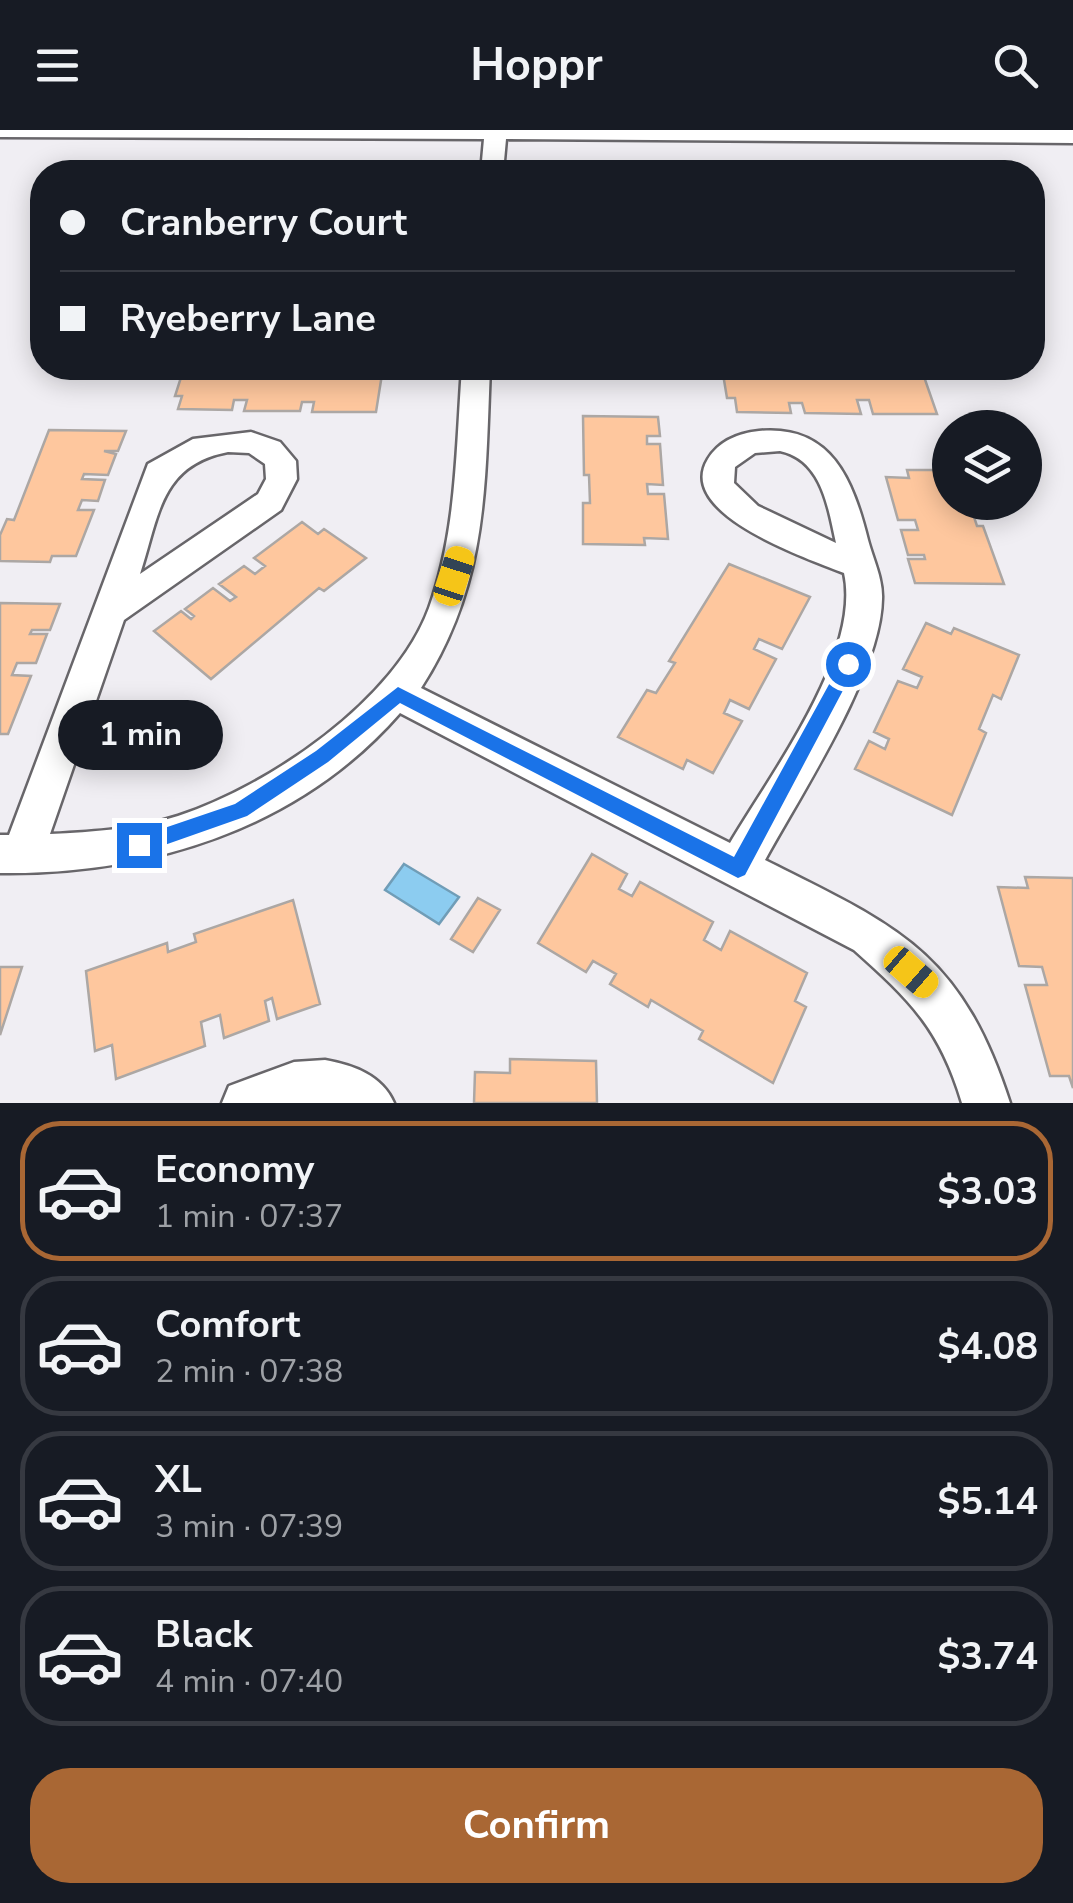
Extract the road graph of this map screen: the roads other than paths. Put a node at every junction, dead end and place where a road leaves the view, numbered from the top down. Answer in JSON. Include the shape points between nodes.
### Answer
{"nodes":[{"id":1,"x":0,"y":130,"type":"edge"},
{"id":2,"x":496,"y":132,"type":"edge"},
{"id":3,"x":1073,"y":136,"type":"edge"},
{"id":4,"x":493,"y":160,"type":"edge"},
{"id":5,"x":475,"y":380,"type":"edge"},
{"id":6,"x":858,"y":565,"type":"junction"},
{"id":7,"x":111,"y":611,"type":"junction"},
{"id":8,"x":398,"y":694,"type":"junction"},
{"id":9,"x":11,"y":854,"type":"edge"},
{"id":10,"x":738,"y":869,"type":"junction"},
{"id":11,"x":246,"y":1103,"type":"edge"},
{"id":12,"x":370,"y":1103,"type":"edge"},
{"id":13,"x":986,"y":1103,"type":"edge"}],
"edges":[{"from":1,"to":2,"type":"street"},
{"from":2,"to":3,"type":"street"},
{"from":2,"to":4,"type":"street"},
{"from":5,"to":8,"type":"street","via":[[465,544],[432,641]]},
{"from":6,"to":6,"type":"street","via":[[837,479],[814,453],[775,441],[738,448],[725,458],[718,486],[739,512]]},
{"from":6,"to":10,"type":"street","via":[[866,600],[848,664]]},
{"from":7,"to":7,"type":"street","via":[[270,502],[282,486],[284,468],[276,454],[260,445],[215,440],[173,457],[158,472]]},
{"from":7,"to":9,"type":"street"},
{"from":8,"to":9,"type":"street","via":[[240,810],[139,845]]},
{"from":8,"to":10,"type":"street"},
{"from":10,"to":13,"type":"street","via":[[869,935],[932,990],[972,1058]]},
{"from":11,"to":12,"type":"street","via":[[321,1080],[352,1088]]}]}
